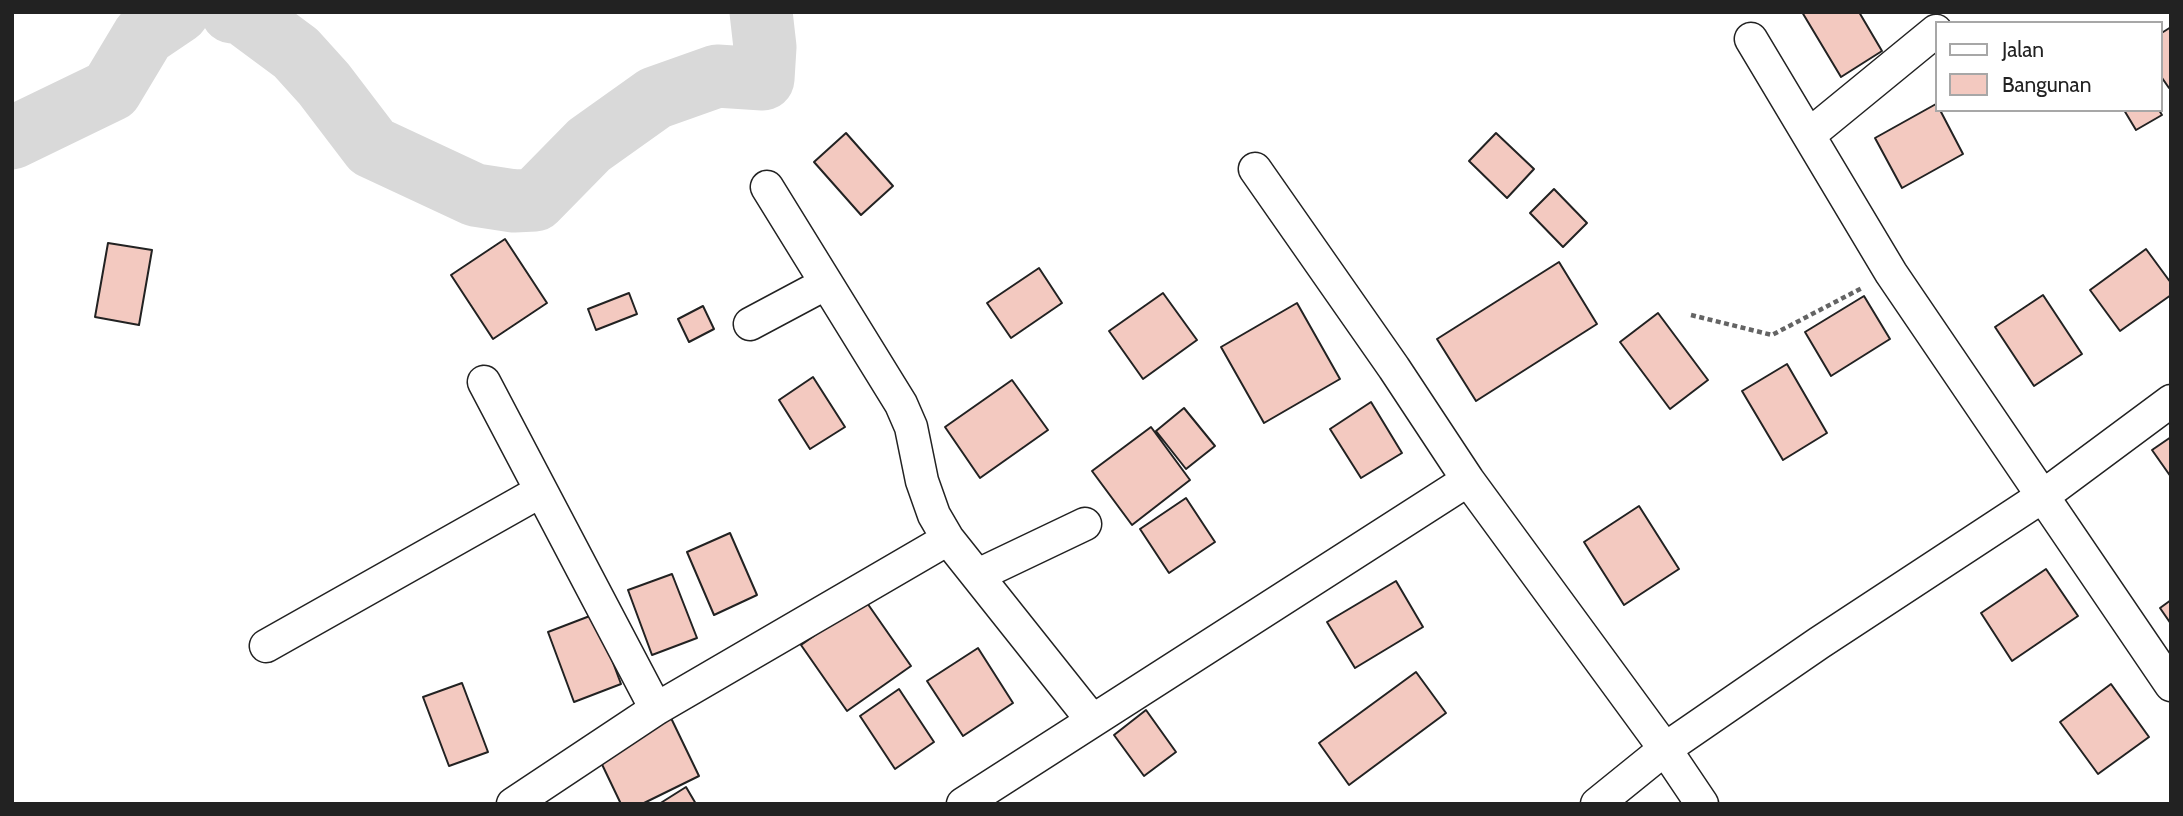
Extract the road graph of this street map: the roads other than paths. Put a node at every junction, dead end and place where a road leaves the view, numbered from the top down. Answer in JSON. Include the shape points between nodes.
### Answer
{"nodes":[{"id":1,"x":1934,"y":33,"type":"edge"},
{"id":2,"x":1751,"y":39,"type":"dead end"},
{"id":3,"x":1809,"y":135,"type":"junction"},
{"id":4,"x":1255,"y":169,"type":"dead end"},
{"id":5,"x":767,"y":187,"type":"dead end"},
{"id":6,"x":825,"y":284,"type":"junction"},
{"id":7,"x":750,"y":324,"type":"dead end"},
{"id":8,"x":484,"y":382,"type":"dead end"},
{"id":9,"x":2171,"y":401,"type":"edge"},
{"id":10,"x":1468,"y":480,"type":"junction"},
{"id":11,"x":541,"y":491,"type":"junction"},
{"id":12,"x":2043,"y":496,"type":"junction"},
{"id":13,"x":1085,"y":524,"type":"dead end"},
{"id":14,"x":948,"y":539,"type":"junction"},
{"id":15,"x":978,"y":575,"type":"junction"},
{"id":16,"x":265,"y":646,"type":"dead end"},
{"id":17,"x":2171,"y":685,"type":"edge"},
{"id":18,"x":656,"y":709,"type":"junction"},
{"id":19,"x":1091,"y":720,"type":"junction"},
{"id":20,"x":1665,"y":749,"type":"junction"},
{"id":21,"x":513,"y":804,"type":"edge"},
{"id":22,"x":963,"y":804,"type":"edge"},
{"id":23,"x":1597,"y":804,"type":"edge"},
{"id":24,"x":1702,"y":804,"type":"edge"}],
"edges":[{"from":1,"to":3,"type":"street"},
{"from":2,"to":3,"type":"street"},
{"from":3,"to":12,"type":"street","via":[[1891,273]]},
{"from":4,"to":10,"type":"street"},
{"from":5,"to":6,"type":"street"},
{"from":6,"to":7,"type":"street"},
{"from":6,"to":14,"type":"street","via":[[901,404],[911,427],[922,481]]},
{"from":8,"to":11,"type":"street"},
{"from":9,"to":12,"type":"street"},
{"from":10,"to":19,"type":"street"},
{"from":10,"to":20,"type":"street"},
{"from":11,"to":16,"type":"street"},
{"from":11,"to":18,"type":"street"},
{"from":12,"to":17,"type":"street"},
{"from":12,"to":20,"type":"street"},
{"from":13,"to":15,"type":"street"},
{"from":14,"to":15,"type":"street"},
{"from":14,"to":18,"type":"street"},
{"from":15,"to":19,"type":"street"},
{"from":18,"to":21,"type":"street"},
{"from":19,"to":22,"type":"street"},
{"from":20,"to":23,"type":"street"},
{"from":20,"to":24,"type":"street"}]}
